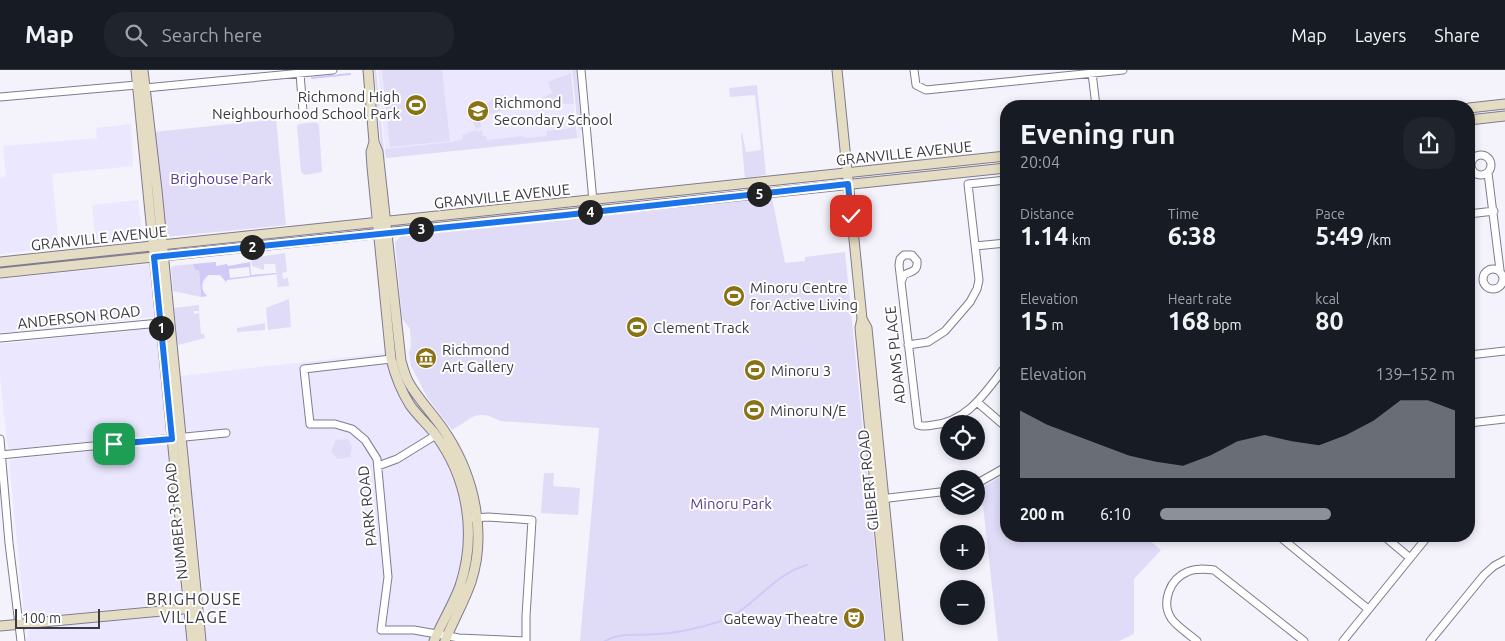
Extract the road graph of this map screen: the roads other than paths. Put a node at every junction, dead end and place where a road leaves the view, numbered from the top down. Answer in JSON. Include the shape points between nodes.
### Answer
{"nodes":[{"id":1,"x":136,"y":70,"type":"edge"},
{"id":2,"x":143,"y":70,"type":"edge"},
{"id":3,"x":334,"y":70,"type":"edge"},
{"id":4,"x":368,"y":70,"type":"edge"},
{"id":5,"x":581,"y":70,"type":"edge"},
{"id":6,"x":837,"y":70,"type":"edge"},
{"id":7,"x":914,"y":70,"type":"edge"},
{"id":8,"x":1123,"y":70,"type":"edge"},
{"id":9,"x":300,"y":73,"type":"junction"},
{"id":10,"x":1092,"y":73,"type":"junction"},
{"id":11,"x":142,"y":89,"type":"junction"},
{"id":12,"x":0,"y":98,"type":"edge"},
{"id":13,"x":1095,"y":100,"type":"edge"},
{"id":14,"x":1505,"y":104,"type":"edge"},
{"id":15,"x":1475,"y":107,"type":"edge"},
{"id":16,"x":304,"y":112,"type":"dead end"},
{"id":17,"x":1505,"y":116,"type":"edge"},
{"id":18,"x":1475,"y":119,"type":"edge"},
{"id":19,"x":1000,"y":157,"type":"edge"},
{"id":20,"x":1000,"y":169,"type":"edge"},
{"id":21,"x":1488,"y":172,"type":"dead end"},
{"id":22,"x":847,"y":173,"type":"junction"},
{"id":23,"x":1000,"y":181,"type":"edge"},
{"id":24,"x":848,"y":184,"type":"junction"},
{"id":25,"x":593,"y":201,"type":"junction"},
{"id":26,"x":1494,"y":211,"type":"junction"},
{"id":27,"x":1475,"y":213,"type":"edge"},
{"id":28,"x":382,"y":223,"type":"junction"},
{"id":29,"x":383,"y":233,"type":"junction"},
{"id":30,"x":1000,"y":244,"type":"edge"},
{"id":31,"x":158,"y":246,"type":"junction"},
{"id":32,"x":975,"y":246,"type":"junction"},
{"id":33,"x":159,"y":256,"type":"junction"},
{"id":34,"x":0,"y":262,"type":"edge"},
{"id":35,"x":1500,"y":270,"type":"dead end"},
{"id":36,"x":0,"y":273,"type":"edge"},
{"id":37,"x":901,"y":282,"type":"dead end"},
{"id":38,"x":160,"y":322,"type":"junction"},
{"id":39,"x":0,"y":338,"type":"edge"},
{"id":40,"x":908,"y":345,"type":"junction"},
{"id":41,"x":1505,"y":351,"type":"edge"},
{"id":42,"x":1475,"y":354,"type":"edge"},
{"id":43,"x":391,"y":359,"type":"junction"},
{"id":44,"x":1000,"y":373,"type":"edge"},
{"id":45,"x":977,"y":402,"type":"junction"},
{"id":46,"x":1505,"y":419,"type":"edge"},
{"id":47,"x":1000,"y":422,"type":"edge"},
{"id":48,"x":1475,"y":422,"type":"edge"},
{"id":49,"x":226,"y":433,"type":"dead end"},
{"id":50,"x":436,"y":434,"type":"junction"},
{"id":51,"x":0,"y":438,"type":"edge"},
{"id":52,"x":182,"y":438,"type":"junction"},
{"id":53,"x":172,"y":439,"type":"junction"},
{"id":54,"x":1,"y":455,"type":"edge"},
{"id":55,"x":378,"y":466,"type":"junction"},
{"id":56,"x":1000,"y":470,"type":"edge"},
{"id":57,"x":985,"y":479,"type":"edge"},
{"id":58,"x":940,"y":492,"type":"edge"},
{"id":59,"x":880,"y":499,"type":"junction"},
{"id":60,"x":473,"y":519,"type":"junction"},
{"id":61,"x":1286,"y":542,"type":"edge"},
{"id":62,"x":1391,"y":542,"type":"edge"},
{"id":63,"x":1423,"y":542,"type":"edge"},
{"id":64,"x":1410,"y":558,"type":"junction"},
{"id":65,"x":1505,"y":560,"type":"edge"},
{"id":66,"x":193,"y":608,"type":"junction"},
{"id":67,"x":1368,"y":609,"type":"junction"},
{"id":68,"x":19,"y":624,"type":"junction"},
{"id":69,"x":0,"y":626,"type":"edge"},
{"id":70,"x":436,"y":637,"type":"edge"},
{"id":71,"x":446,"y":638,"type":"edge"},
{"id":72,"x":21,"y":641,"type":"edge"},
{"id":73,"x":192,"y":641,"type":"edge"},
{"id":74,"x":201,"y":641,"type":"edge"},
{"id":75,"x":526,"y":641,"type":"edge"},
{"id":76,"x":890,"y":641,"type":"edge"},
{"id":77,"x":898,"y":641,"type":"edge"},
{"id":78,"x":1197,"y":641,"type":"edge"},
{"id":79,"x":1304,"y":641,"type":"edge"},
{"id":80,"x":1343,"y":641,"type":"edge"},
{"id":81,"x":1430,"y":641,"type":"edge"}],
"edges":[{"from":1,"to":11,"type":"main road","name":"NUMBER 3 ROAD"},
{"from":2,"to":11,"type":"main road","name":"NUMBER 3 ROAD"},
{"from":3,"to":9,"type":"street"},
{"from":4,"to":28,"type":"main road","via":[[374,142],[371,152]]},
{"from":5,"to":25,"type":"street"},
{"from":6,"to":22,"type":"main road","name":"GILBERT ROAD"},
{"from":7,"to":10,"type":"street","via":[[916,86],[926,90]]},
{"from":8,"to":10,"type":"street"},
{"from":9,"to":11,"type":"street"},
{"from":9,"to":16,"type":"street"},
{"from":10,"to":13,"type":"street"},
{"from":11,"to":12,"type":"street"},
{"from":11,"to":31,"type":"main road","name":"NUMBER 3 ROAD"},
{"from":14,"to":15,"type":"main road"},
{"from":17,"to":18,"type":"main road"},
{"from":19,"to":22,"type":"main road","name":"GRANVILLE AVENUE"},
{"from":20,"to":24,"type":"main road","name":"GRANVILLE AVENUE"},
{"from":21,"to":26,"type":"street"},
{"from":22,"to":24,"type":"main road","name":"GILBERT ROAD"},
{"from":22,"to":25,"type":"main road","name":"GRANVILLE AVENUE"},
{"from":23,"to":32,"type":"street","via":[[968,184]]},
{"from":24,"to":29,"type":"main road","name":"GRANVILLE AVENUE"},
{"from":24,"to":59,"type":"main road","name":"GILBERT ROAD","via":[[862,319],[860,328]]},
{"from":25,"to":28,"type":"main road","name":"GRANVILLE AVENUE"},
{"from":26,"to":27,"type":"street"},
{"from":26,"to":35,"type":"street"},
{"from":28,"to":29,"type":"main road"},
{"from":28,"to":31,"type":"main road","name":"GRANVILLE AVENUE"},
{"from":29,"to":33,"type":"main road","name":"GRANVILLE AVENUE"},
{"from":29,"to":43,"type":"main road"},
{"from":29,"to":60,"type":"main road","via":[[401,361],[408,381],[444,429],[462,464],[474,500]]},
{"from":30,"to":32,"type":"street"},
{"from":31,"to":33,"type":"main road","name":"NUMBER 3 ROAD"},
{"from":31,"to":34,"type":"main road","name":"GRANVILLE AVENUE"},
{"from":32,"to":40,"type":"street","via":[[978,280],[970,302],[953,324],[937,337]]},
{"from":33,"to":36,"type":"main road","name":"GRANVILLE AVENUE"},
{"from":33,"to":38,"type":"main road","name":"NUMBER 3 ROAD"},
{"from":33,"to":52,"type":"main road","name":"NUMBER 3 ROAD"},
{"from":37,"to":40,"type":"street","name":"ADAMS PLACE"},
{"from":38,"to":39,"type":"street","name":"ANDERSON ROAD"},
{"from":38,"to":53,"type":"main road","name":"NUMBER 3 ROAD"},
{"from":40,"to":45,"type":"street","name":"ADAMS PLACE","via":[[918,425],[952,421]]},
{"from":41,"to":42,"type":"street"},
{"from":43,"to":50,"type":"main road","via":[[402,391]]},
{"from":43,"to":55,"type":"street","name":"PARK ROAD","via":[[304,369],[310,424],[335,424],[352,429],[369,446]]},
{"from":44,"to":45,"type":"street"},
{"from":45,"to":47,"type":"street"},
{"from":46,"to":48,"type":"street"},
{"from":49,"to":52,"type":"street"},
{"from":50,"to":55,"type":"street","via":[[397,459]]},
{"from":50,"to":60,"type":"main road","via":[[457,473]]},
{"from":51,"to":54,"type":"street"},
{"from":52,"to":53,"type":"street"},
{"from":52,"to":66,"type":"main road","name":"NUMBER 3 ROAD"},
{"from":53,"to":54,"type":"street"},
{"from":53,"to":66,"type":"main road","name":"NUMBER 3 ROAD"},
{"from":54,"to":68,"type":"street"},
{"from":55,"to":70,"type":"street","name":"PARK ROAD","via":[[388,577],[381,630],[414,630]]},
{"from":56,"to":57,"type":"street"},
{"from":58,"to":59,"type":"street"},
{"from":59,"to":76,"type":"main road","name":"GILBERT ROAD"},
{"from":59,"to":77,"type":"main road","name":"GILBERT ROAD"},
{"from":60,"to":70,"type":"main road","via":[[464,572],[453,604]]},
{"from":60,"to":71,"type":"main road","via":[[478,538],[474,570]]},
{"from":60,"to":75,"type":"street","via":[[532,520]]},
{"from":61,"to":67,"type":"street"},
{"from":62,"to":64,"type":"street"},
{"from":63,"to":64,"type":"street"},
{"from":64,"to":67,"type":"street"},
{"from":65,"to":81,"type":"street","via":[[1484,575]]},
{"from":66,"to":68,"type":"main road"},
{"from":66,"to":73,"type":"main road","name":"NUMBER 3 ROAD"},
{"from":66,"to":74,"type":"main road","name":"NUMBER 3 ROAD"},
{"from":67,"to":80,"type":"street"},
{"from":68,"to":69,"type":"main road"},
{"from":68,"to":72,"type":"street"},
{"from":70,"to":71,"type":"street"},
{"from":71,"to":75,"type":"street"},
{"from":78,"to":79,"type":"street","via":[[1171,618],[1166,602],[1174,582],[1185,572],[1197,569],[1214,570]]}]}
